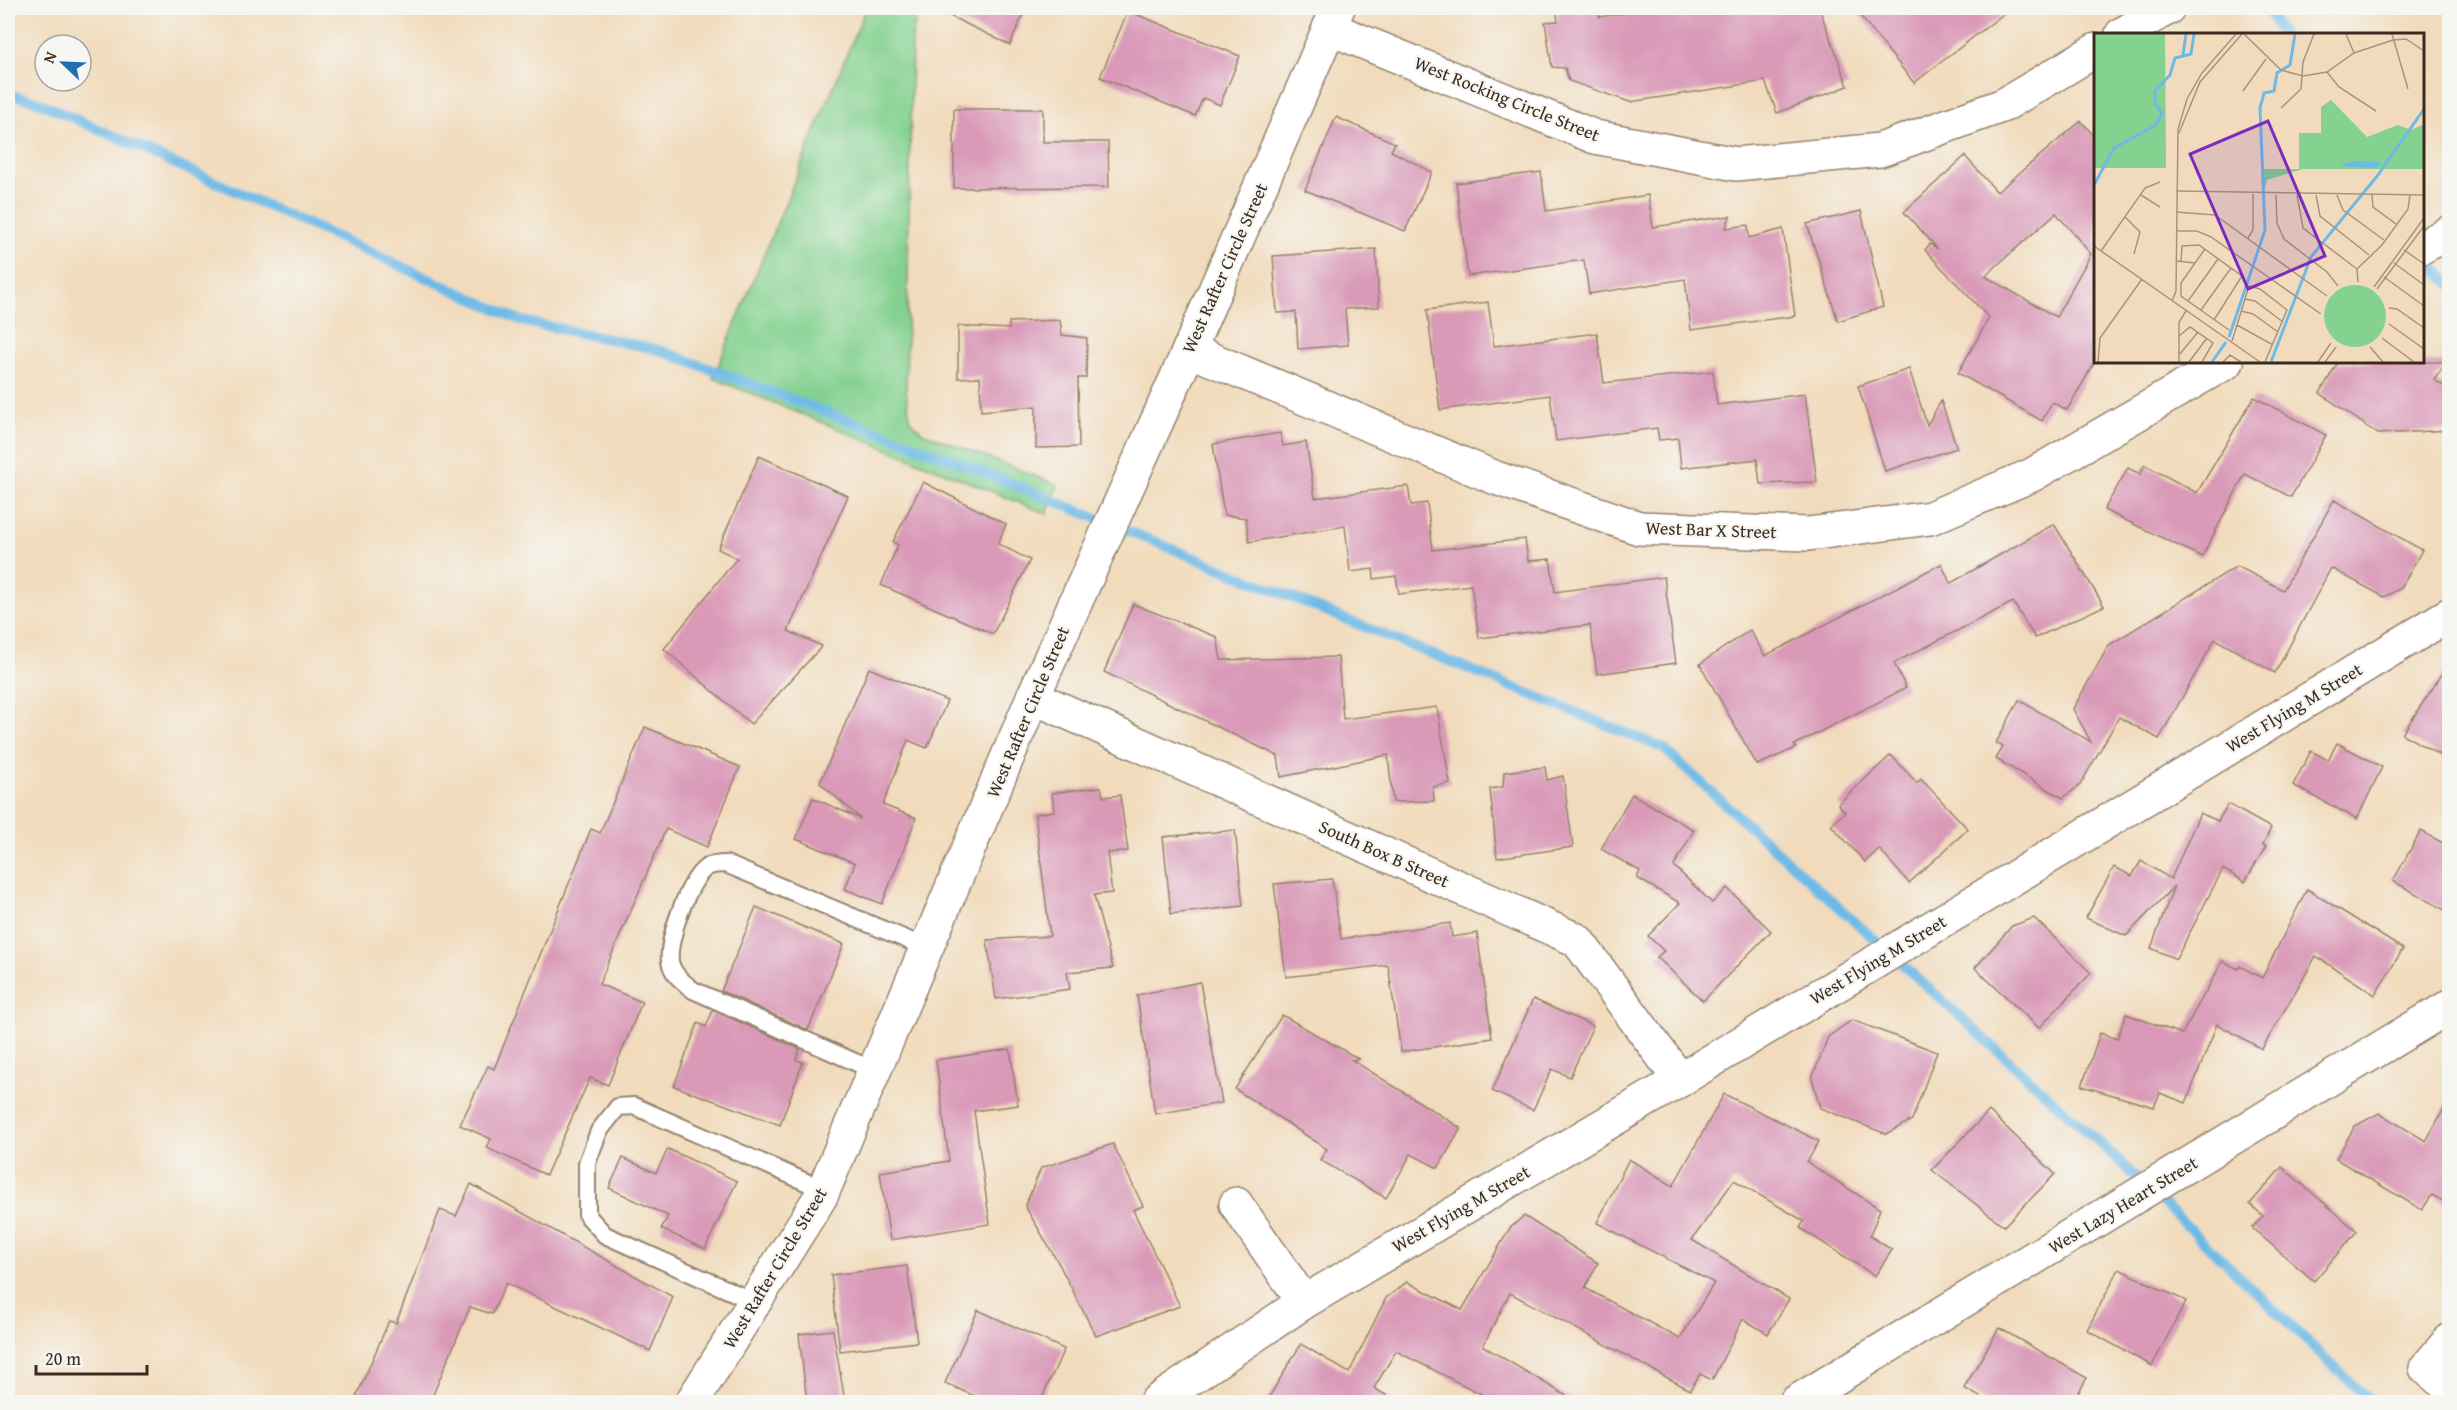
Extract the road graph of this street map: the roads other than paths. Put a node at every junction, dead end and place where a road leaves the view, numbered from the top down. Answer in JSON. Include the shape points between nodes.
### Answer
{"nodes":[{"id":1,"x":2168,"y":8,"type":"edge"},
{"id":2,"x":1334,"y":18,"type":"edge"},
{"id":3,"x":2124,"y":33,"type":"edge"},
{"id":4,"x":2094,"y":51,"type":"edge"},
{"id":5,"x":2450,"y":232,"type":"edge"},
{"id":6,"x":2424,"y":247,"type":"edge"},
{"id":7,"x":1189,"y":350,"type":"junction"},
{"id":8,"x":2225,"y":363,"type":"edge"},
{"id":9,"x":2450,"y":614,"type":"edge"},
{"id":10,"x":1033,"y":697,"type":"junction"},
{"id":11,"x":927,"y":948,"type":"junction"},
{"id":12,"x":2450,"y":1006,"type":"edge"},
{"id":13,"x":875,"y":1071,"type":"junction"},
{"id":14,"x":1680,"y":1080,"type":"junction"},
{"id":15,"x":824,"y":1190,"type":"junction"},
{"id":16,"x":1236,"y":1204,"type":"dead end"},
{"id":17,"x":755,"y":1302,"type":"junction"},
{"id":18,"x":1304,"y":1302,"type":"junction"},
{"id":19,"x":2450,"y":1340,"type":"edge"},
{"id":20,"x":2438,"y":1378,"type":"edge"},
{"id":21,"x":692,"y":1402,"type":"edge"},
{"id":22,"x":1156,"y":1402,"type":"edge"},
{"id":23,"x":1796,"y":1402,"type":"edge"}],
"edges":[{"from":1,"to":3,"type":"street"},
{"from":2,"to":4,"type":"street","name":"West Rocking Circle Street","via":[[1595,136],[1736,164],[1880,150],[2004,105]]},
{"from":2,"to":7,"type":"street","name":"West Rafter Circle Street"},
{"from":5,"to":6,"type":"street"},
{"from":7,"to":8,"type":"street","name":"West Bar X Street","via":[[1496,478],[1639,528],[1808,534],[1930,518],[2032,475]]},
{"from":7,"to":10,"type":"street","name":"West Rafter Circle Street"},
{"from":9,"to":14,"type":"street","name":"West Flying M Street"},
{"from":10,"to":11,"type":"street","name":"West Rafter Circle Street"},
{"from":10,"to":14,"type":"street","name":"South Box B Street","via":[[1577,940]]},
{"from":11,"to":13,"type":"street","name":"West Rafter Circle Street"},
{"from":11,"to":13,"type":"lane","via":[[726,864],[707,867],[692,885],[674,928],[670,962],[674,974],[693,990]]},
{"from":12,"to":23,"type":"street","name":"West Lazy Heart Street"},
{"from":13,"to":15,"type":"street","name":"West Rafter Circle Street"},
{"from":14,"to":18,"type":"street","name":"West Flying M Street"},
{"from":15,"to":17,"type":"street","name":"West Rafter Circle Street"},
{"from":15,"to":17,"type":"lane","via":[[634,1106],[618,1107],[599,1131],[586,1163],[585,1185],[587,1215],[604,1235]]},
{"from":16,"to":18,"type":"street"},
{"from":17,"to":21,"type":"street","name":"West Rafter Circle Street"},
{"from":18,"to":22,"type":"street","name":"West Flying M Street"},
{"from":19,"to":20,"type":"street"}]}
